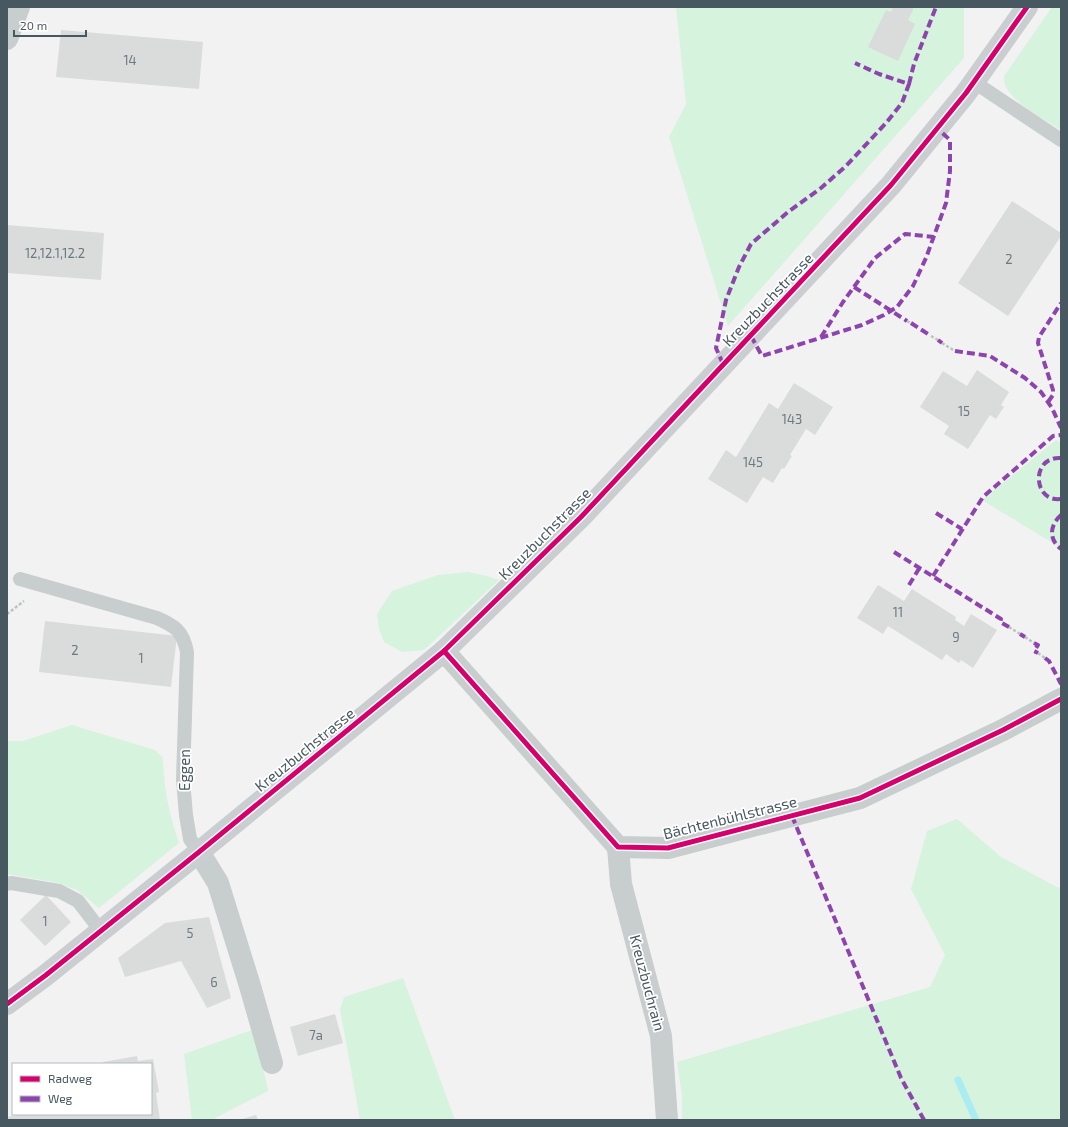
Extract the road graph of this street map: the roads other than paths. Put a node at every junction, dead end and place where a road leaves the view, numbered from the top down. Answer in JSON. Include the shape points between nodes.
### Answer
{"nodes":[{"id":1,"x":20,"y":7,"type":"edge"},
{"id":2,"x":1028,"y":7,"type":"edge"},
{"id":3,"x":7,"y":39,"type":"edge"},
{"id":4,"x":974,"y":82,"type":"junction"},
{"id":5,"x":1061,"y":140,"type":"edge"},
{"id":6,"x":20,"y":579,"type":"dead end"},
{"id":7,"x":444,"y":651,"type":"junction"},
{"id":8,"x":1061,"y":699,"type":"edge"},
{"id":9,"x":618,"y":848,"type":"junction"},
{"id":10,"x":199,"y":852,"type":"junction"},
{"id":11,"x":7,"y":884,"type":"edge"},
{"id":12,"x":101,"y":931,"type":"junction"},
{"id":13,"x":7,"y":1004,"type":"edge"},
{"id":14,"x":272,"y":1063,"type":"dead end"},
{"id":15,"x":667,"y":1120,"type":"edge"}],
"edges":[{"from":1,"to":3,"type":"street"},
{"from":2,"to":4,"type":"street","name":"Kreuzbuchstrasse"},
{"from":4,"to":5,"type":"lane"},
{"from":4,"to":7,"type":"street","name":"Kreuzbuchstrasse","via":[[891,185],[837,244],[581,518]]},
{"from":6,"to":10,"type":"lane","name":"Eggen","via":[[157,618],[179,631],[187,652],[183,780],[186,815],[190,839]]},
{"from":7,"to":9,"type":"street"},
{"from":7,"to":10,"type":"street","name":"Kreuzbuchstrasse"},
{"from":8,"to":9,"type":"street","name":"Bächtenbühlstrasse","via":[[1003,730],[860,798],[668,848]]},
{"from":9,"to":15,"type":"street","name":"Kreuzbuchrain","via":[[621,884],[661,1036]]},
{"from":10,"to":12,"type":"street","name":"Kreuzbuchstrasse"},
{"from":10,"to":14,"type":"street","name":"Eggen","via":[[218,883]]},
{"from":11,"to":12,"type":"lane","via":[[59,891],[78,901]]},
{"from":12,"to":13,"type":"street","name":"Kreuzbuchstrasse"}]}
